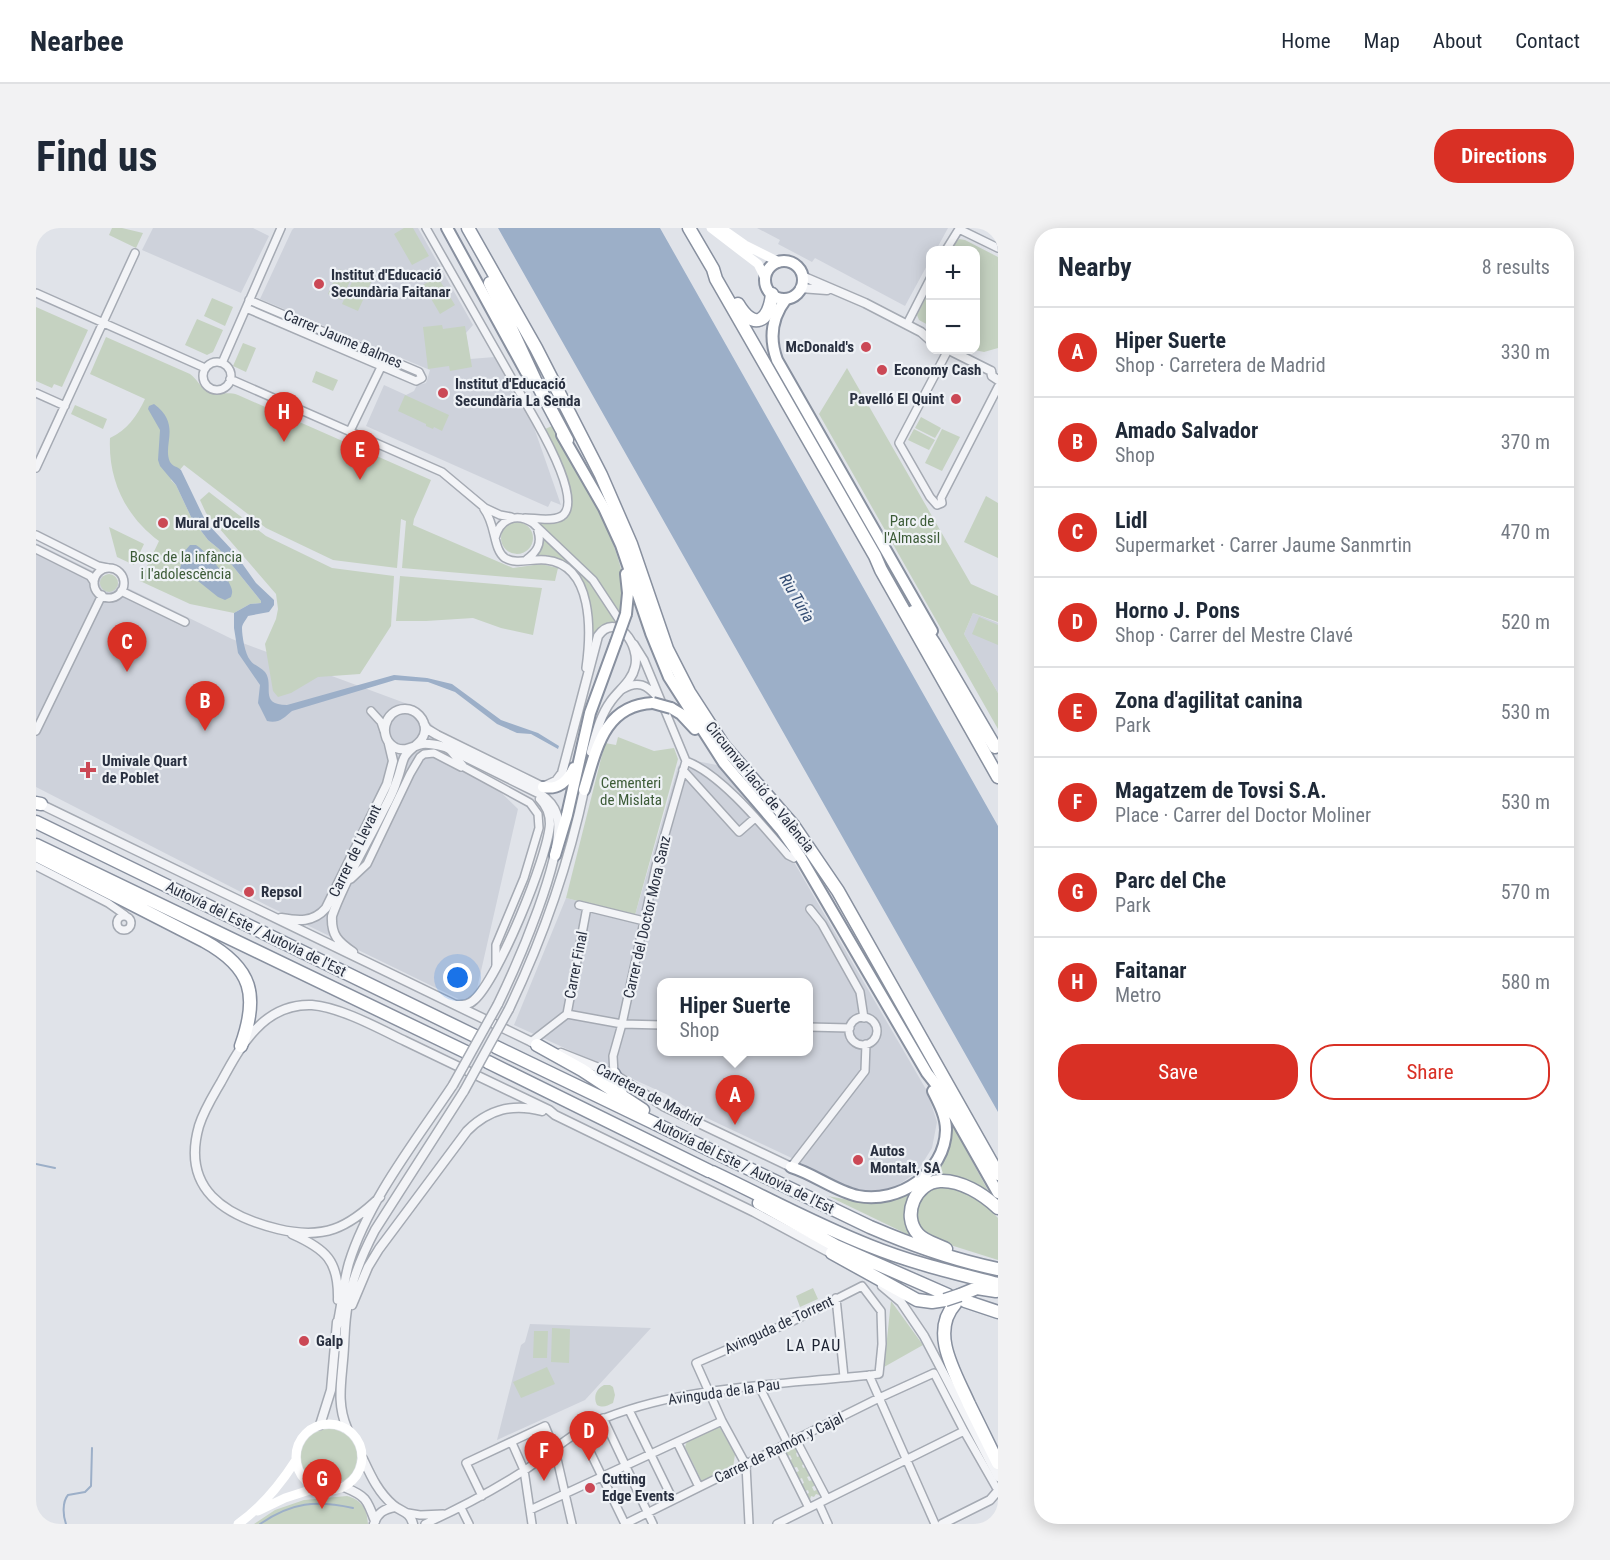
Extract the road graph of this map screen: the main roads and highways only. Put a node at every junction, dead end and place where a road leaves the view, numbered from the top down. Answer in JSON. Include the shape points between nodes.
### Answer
{"nodes":[{"id":1,"x":447,"y":228,"type":"edge"},
{"id":2,"x":462,"y":228,"type":"edge"},
{"id":3,"x":470,"y":228,"type":"edge"},
{"id":4,"x":689,"y":228,"type":"edge"},
{"id":5,"x":711,"y":228,"type":"edge"},
{"id":6,"x":722,"y":228,"type":"edge"},
{"id":7,"x":779,"y":262,"type":"junction"},
{"id":8,"x":713,"y":269,"type":"junction"},
{"id":9,"x":765,"y":278,"type":"junction"},
{"id":10,"x":771,"y":294,"type":"junction"},
{"id":11,"x":786,"y":299,"type":"junction"},
{"id":12,"x":567,"y":441,"type":"junction"},
{"id":13,"x":615,"y":533,"type":"junction"},
{"id":14,"x":875,"y":556,"type":"junction"},
{"id":15,"x":997,"y":749,"type":"edge"},
{"id":16,"x":580,"y":754,"type":"junction"},
{"id":17,"x":724,"y":763,"type":"junction"},
{"id":18,"x":998,"y":777,"type":"edge"},
{"id":19,"x":543,"y":787,"type":"road end"},
{"id":20,"x":584,"y":790,"type":"road end"},
{"id":21,"x":36,"y":822,"type":"edge"},
{"id":22,"x":36,"y":845,"type":"edge"},
{"id":23,"x":36,"y":855,"type":"edge"},
{"id":24,"x":555,"y":855,"type":"road end"},
{"id":25,"x":475,"y":1036,"type":"dead end"},
{"id":26,"x":534,"y":1044,"type":"road end"},
{"id":27,"x":241,"y":1046,"type":"road end"},
{"id":28,"x":496,"y":1047,"type":"dead end"},
{"id":29,"x":466,"y":1052,"type":"dead end"},
{"id":30,"x":488,"y":1062,"type":"dead end"},
{"id":31,"x":927,"y":1073,"type":"junction"},
{"id":32,"x":614,"y":1074,"type":"road end"},
{"id":33,"x":621,"y":1094,"type":"junction"},
{"id":34,"x":693,"y":1141,"type":"junction"},
{"id":35,"x":791,"y":1167,"type":"road end"},
{"id":36,"x":998,"y":1174,"type":"edge"},
{"id":37,"x":732,"y":1182,"type":"junction"},
{"id":38,"x":998,"y":1193,"type":"edge"},
{"id":39,"x":998,"y":1208,"type":"edge"},
{"id":40,"x":832,"y":1252,"type":"road end"},
{"id":41,"x":958,"y":1260,"type":"junction"},
{"id":42,"x":998,"y":1269,"type":"edge"},
{"id":43,"x":998,"y":1284,"type":"edge"},
{"id":44,"x":998,"y":1292,"type":"edge"},
{"id":45,"x":956,"y":1298,"type":"junction"},
{"id":46,"x":998,"y":1312,"type":"edge"},
{"id":47,"x":970,"y":1406,"type":"junction"},
{"id":48,"x":989,"y":1423,"type":"dead end"},
{"id":49,"x":296,"y":1460,"type":"junction"},
{"id":50,"x":998,"y":1463,"type":"edge"},
{"id":51,"x":316,"y":1488,"type":"junction"},
{"id":52,"x":253,"y":1513,"type":"junction"},
{"id":53,"x":238,"y":1524,"type":"edge"}],
"edges":[{"from":1,"to":12,"type":"highway","name":"Circumval·lació de València"},
{"from":2,"to":12,"type":"highway"},
{"from":3,"to":36,"type":"highway","name":"Circumval·lació de València","via":[[602,475],[631,544],[667,649],[689,692],[724,746],[792,825],[838,891]]},
{"from":4,"to":8,"type":"highway"},
{"from":5,"to":9,"type":"main road","via":[[758,264]]},
{"from":6,"to":7,"type":"main road"},
{"from":7,"to":9,"type":"highway","via":[[769,268]]},
{"from":7,"to":11,"type":"highway","via":[[791,263],[802,276],[801,288]]},
{"from":8,"to":10,"type":"highway","via":[[748,318],[764,318]]},
{"from":8,"to":14,"type":"highway"},
{"from":9,"to":10,"type":"highway"},
{"from":10,"to":11,"type":"highway"},
{"from":11,"to":15,"type":"highway","via":[[772,331],[777,360]]},
{"from":12,"to":13,"type":"highway","name":"Circumval·lació de València"},
{"from":13,"to":16,"type":"highway","bridge":true,"via":[[627,579],[626,614],[590,713]]},
{"from":13,"to":17,"type":"highway","name":"Circumval·lació de València","via":[[669,677]]},
{"from":14,"to":15,"type":"highway","via":[[934,643]]},
{"from":14,"to":18,"type":"highway"},
{"from":16,"to":19,"type":"highway","via":[[564,782]]},
{"from":16,"to":24,"type":"highway"},
{"from":17,"to":20,"type":"highway","bridge":true,"via":[[690,723],[657,702],[632,707],[613,720],[602,737]]},
{"from":17,"to":31,"type":"highway","name":"Circumval·lació de València","via":[[801,858]]},
{"from":21,"to":25,"type":"highway","name":"Autovía del Este / Autovia de l'Est"},
{"from":22,"to":29,"type":"highway","name":"Autovía del Este / Autovia de l'Est"},
{"from":23,"to":27,"type":"highway","via":[[230,957],[244,976],[251,999],[249,1024]]},
{"from":26,"to":33,"type":"highway"},
{"from":28,"to":34,"type":"highway","name":"Autovía del Este / Autovia de l'Est"},
{"from":30,"to":37,"type":"highway","name":"Autovía del Este / Autovia de l'Est"},
{"from":31,"to":35,"type":"highway","via":[[946,1129],[942,1149],[922,1179],[906,1190],[870,1197],[848,1192]]},
{"from":31,"to":38,"type":"highway","name":"Circumval·lació de València"},
{"from":32,"to":33,"type":"highway"},
{"from":33,"to":34,"type":"highway","via":[[630,1103],[684,1130]]},
{"from":34,"to":41,"type":"highway","name":"Autovía del Este / Autovia de l'Est","via":[[870,1227]]},
{"from":37,"to":43,"type":"highway","name":"Autovía del Este / Autovia de l'Est","via":[[870,1246]]},
{"from":37,"to":45,"type":"highway","via":[[746,1196],[836,1246]]},
{"from":39,"to":41,"type":"highway","via":[[975,1191],[946,1181],[929,1184],[917,1195],[910,1213],[916,1232]]},
{"from":40,"to":45,"type":"highway","via":[[917,1300]]},
{"from":41,"to":42,"type":"highway","name":"Autovía del Este / Autovia de l'Est"},
{"from":44,"to":45,"type":"highway","via":[[977,1288]]},
{"from":45,"to":46,"type":"highway"},
{"from":45,"to":47,"type":"highway","via":[[946,1320],[949,1360]]},
{"from":47,"to":48,"type":"highway"},
{"from":47,"to":50,"type":"highway"},
{"from":49,"to":51,"type":"main road","via":[[302,1477]]},
{"from":49,"to":51,"type":"main road","via":[[301,1439],[320,1425],[347,1428],[359,1442],[363,1459],[354,1480],[335,1490]]},
{"from":49,"to":52,"type":"main road","via":[[279,1486]]},
{"from":51,"to":52,"type":"main road"},
{"from":52,"to":53,"type":"main road"}]}
